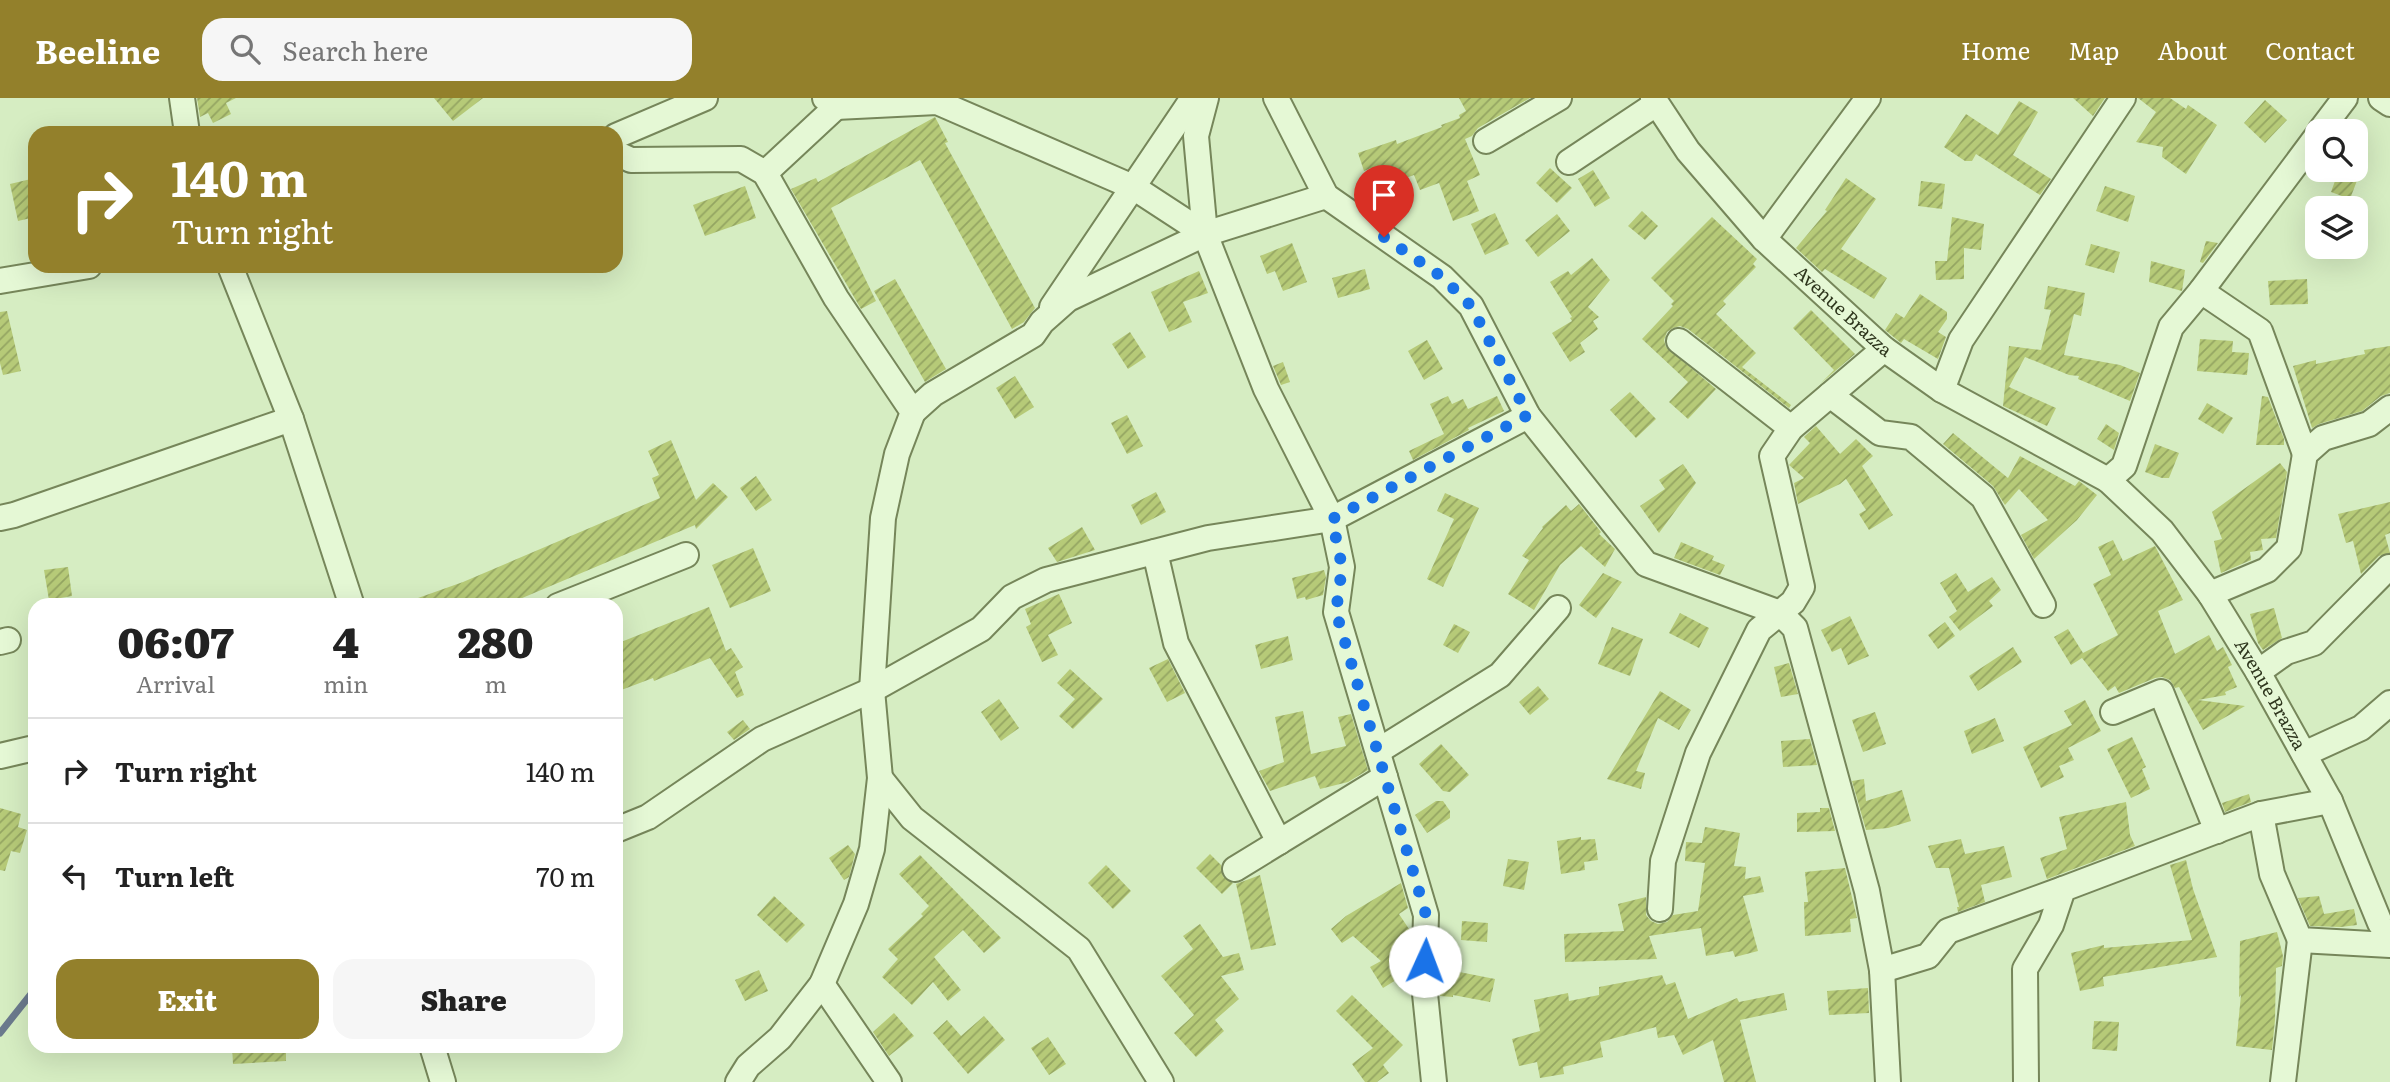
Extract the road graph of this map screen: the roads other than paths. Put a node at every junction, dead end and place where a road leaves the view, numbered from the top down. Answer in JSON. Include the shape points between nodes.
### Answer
{"nodes":[{"id":1,"x":182,"y":98,"type":"edge"},
{"id":2,"x":705,"y":98,"type":"edge"},
{"id":3,"x":1193,"y":98,"type":"edge"},
{"id":4,"x":1206,"y":98,"type":"edge"},
{"id":5,"x":1276,"y":98,"type":"edge"},
{"id":6,"x":1559,"y":98,"type":"edge"},
{"id":7,"x":1868,"y":98,"type":"edge"},
{"id":8,"x":2123,"y":98,"type":"edge"},
{"id":9,"x":2345,"y":98,"type":"edge"},
{"id":10,"x":2381,"y":98,"type":"edge"},
{"id":11,"x":1655,"y":101,"type":"edge"},
{"id":12,"x":680,"y":103,"type":"edge"},
{"id":13,"x":830,"y":103,"type":"edge"},
{"id":14,"x":2390,"y":104,"type":"edge"},
{"id":15,"x":2329,"y":119,"type":"edge"},
{"id":16,"x":186,"y":126,"type":"edge"},
{"id":17,"x":623,"y":132,"type":"edge"},
{"id":18,"x":1486,"y":141,"type":"dead end"},
{"id":19,"x":2305,"y":152,"type":"edge"},
{"id":20,"x":623,"y":156,"type":"edge"},
{"id":21,"x":1569,"y":162,"type":"dead end"},
{"id":22,"x":765,"y":173,"type":"junction"},
{"id":23,"x":1133,"y":187,"type":"junction"},
{"id":24,"x":1326,"y":196,"type":"junction"},
{"id":25,"x":1205,"y":234,"type":"junction"},
{"id":26,"x":1763,"y":239,"type":"junction"},
{"id":27,"x":47,"y":273,"type":"edge"},
{"id":28,"x":233,"y":273,"type":"edge"},
{"id":29,"x":0,"y":281,"type":"edge"},
{"id":30,"x":2201,"y":291,"type":"junction"},
{"id":31,"x":1042,"y":322,"type":"junction"},
{"id":32,"x":1679,"y":341,"type":"dead end"},
{"id":33,"x":1884,"y":349,"type":"junction"},
{"id":34,"x":1942,"y":390,"type":"junction"},
{"id":35,"x":1830,"y":395,"type":"junction"},
{"id":36,"x":2390,"y":408,"type":"edge"},
{"id":37,"x":913,"y":412,"type":"junction"},
{"id":38,"x":1528,"y":415,"type":"junction"},
{"id":39,"x":291,"y":419,"type":"junction"},
{"id":40,"x":1791,"y":428,"type":"junction"},
{"id":41,"x":2305,"y":454,"type":"junction"},
{"id":42,"x":2108,"y":480,"type":"junction"},
{"id":43,"x":0,"y":518,"type":"edge"},
{"id":44,"x":1332,"y":519,"type":"junction"},
{"id":45,"x":1154,"y":552,"type":"junction"},
{"id":46,"x":686,"y":555,"type":"dead end"},
{"id":47,"x":2389,"y":567,"type":"edge"},
{"id":48,"x":2210,"y":594,"type":"junction"},
{"id":49,"x":349,"y":598,"type":"edge"},
{"id":50,"x":578,"y":598,"type":"edge"},
{"id":51,"x":2043,"y":605,"type":"dead end"},
{"id":52,"x":1558,"y":608,"type":"dead end"},
{"id":53,"x":1780,"y":613,"type":"junction"},
{"id":54,"x":2258,"y":672,"type":"junction"},
{"id":55,"x":872,"y":690,"type":"junction"},
{"id":56,"x":2390,"y":703,"type":"edge"},
{"id":57,"x":2113,"y":712,"type":"dead end"},
{"id":58,"x":28,"y":749,"type":"edge"},
{"id":59,"x":1378,"y":751,"type":"junction"},
{"id":60,"x":2304,"y":754,"type":"junction"},
{"id":61,"x":0,"y":756,"type":"edge"},
{"id":62,"x":1385,"y":777,"type":"junction"},
{"id":63,"x":880,"y":778,"type":"junction"},
{"id":64,"x":2330,"y":802,"type":"junction"},
{"id":65,"x":2261,"y":814,"type":"junction"},
{"id":66,"x":623,"y":827,"type":"edge"},
{"id":67,"x":2217,"y":831,"type":"junction"},
{"id":68,"x":1279,"y":842,"type":"junction"},
{"id":69,"x":1235,"y":869,"type":"dead end"},
{"id":70,"x":2063,"y":889,"type":"junction"},
{"id":71,"x":1661,"y":909,"type":"dead end"},
{"id":72,"x":2390,"y":938,"type":"edge"},
{"id":73,"x":2300,"y":940,"type":"junction"},
{"id":74,"x":2390,"y":945,"type":"edge"},
{"id":75,"x":1882,"y":970,"type":"junction"},
{"id":76,"x":822,"y":984,"type":"junction"},
{"id":77,"x":434,"y":1053,"type":"edge"},
{"id":78,"x":1888,"y":1078,"type":"edge"},
{"id":79,"x":443,"y":1082,"type":"edge"},
{"id":80,"x":738,"y":1082,"type":"edge"},
{"id":81,"x":888,"y":1082,"type":"edge"},
{"id":82,"x":1161,"y":1082,"type":"edge"},
{"id":83,"x":1434,"y":1082,"type":"edge"},
{"id":84,"x":2026,"y":1082,"type":"edge"},
{"id":85,"x":2283,"y":1082,"type":"edge"}],
"edges":[{"from":1,"to":16,"type":"street"},
{"from":2,"to":12,"type":"street"},
{"from":3,"to":23,"type":"street"},
{"from":4,"to":25,"type":"street","via":[[1196,136]]},
{"from":5,"to":24,"type":"street"},
{"from":6,"to":18,"type":"street"},
{"from":7,"to":26,"type":"street"},
{"from":8,"to":34,"type":"street","via":[[1961,340]]},
{"from":9,"to":15,"type":"street"},
{"from":10,"to":14,"type":"street"},
{"from":11,"to":21,"type":"street"},
{"from":11,"to":26,"type":"street","name":"Avenue Brazza","via":[[1688,151]]},
{"from":12,"to":17,"type":"street"},
{"from":13,"to":22,"type":"street"},
{"from":13,"to":23,"type":"street","via":[[937,102]]},
{"from":19,"to":30,"type":"street"},
{"from":20,"to":22,"type":"street","via":[[631,160],[741,159]]},
{"from":22,"to":37,"type":"street","via":[[836,298]]},
{"from":23,"to":25,"type":"street"},
{"from":23,"to":31,"type":"street"},
{"from":24,"to":25,"type":"street"},
{"from":24,"to":38,"type":"street","via":[[1442,277],[1471,306]]},
{"from":25,"to":31,"type":"street","via":[[1068,299]]},
{"from":25,"to":44,"type":"street","via":[[1266,389]]},
{"from":26,"to":33,"type":"street","name":"Avenue Brazza"},
{"from":27,"to":29,"type":"street"},
{"from":28,"to":39,"type":"street"},
{"from":30,"to":41,"type":"street","via":[[2260,331]]},
{"from":30,"to":42,"type":"street","via":[[2171,327],[2124,466]]},
{"from":31,"to":37,"type":"street","via":[[1033,335],[933,394]]},
{"from":32,"to":40,"type":"street"},
{"from":33,"to":34,"type":"street","name":"Avenue Brazza"},
{"from":33,"to":35,"type":"street"},
{"from":34,"to":42,"type":"street","name":"Avenue Brazza"},
{"from":35,"to":40,"type":"street"},
{"from":35,"to":51,"type":"street","via":[[1880,433],[1911,437],[1983,497]]},
{"from":36,"to":41,"type":"street","via":[[2369,424],[2323,439]]},
{"from":37,"to":55,"type":"street","via":[[897,454],[883,518]]},
{"from":38,"to":44,"type":"street"},
{"from":38,"to":53,"type":"street","via":[[1646,564]]},
{"from":39,"to":43,"type":"street"},
{"from":39,"to":49,"type":"street"},
{"from":40,"to":53,"type":"street","via":[[1772,457],[1802,587]]},
{"from":41,"to":48,"type":"street","via":[[2289,548],[2267,569]]},
{"from":42,"to":48,"type":"street","name":"Avenue Brazza","via":[[2162,531]]},
{"from":44,"to":45,"type":"street","via":[[1208,538]]},
{"from":44,"to":59,"type":"street","via":[[1342,567],[1336,612]]},
{"from":45,"to":55,"type":"street","via":[[1046,580],[1012,597],[981,629]]},
{"from":45,"to":68,"type":"street","via":[[1176,643]]},
{"from":46,"to":50,"type":"street"},
{"from":47,"to":54,"type":"street","via":[[2314,643],[2286,652]]},
{"from":48,"to":54,"type":"street","name":"Avenue Brazza"},
{"from":52,"to":59,"type":"street","via":[[1500,675]]},
{"from":53,"to":71,"type":"street","via":[[1759,630],[1698,753],[1663,861]]},
{"from":53,"to":75,"type":"street","via":[[1795,628],[1867,891]]},
{"from":54,"to":60,"type":"street","name":"Avenue Brazza"},
{"from":55,"to":63,"type":"street"},
{"from":55,"to":66,"type":"street","via":[[762,739],[648,817]]},
{"from":56,"to":60,"type":"street","via":[[2361,728]]},
{"from":57,"to":67,"type":"street","via":[[2161,692]]},
{"from":58,"to":61,"type":"street"},
{"from":59,"to":62,"type":"street"},
{"from":60,"to":64,"type":"street","name":"Avenue Brazza"},
{"from":62,"to":68,"type":"street"},
{"from":62,"to":83,"type":"street","via":[[1426,915],[1424,984]]},
{"from":63,"to":76,"type":"street","via":[[869,860]]},
{"from":63,"to":82,"type":"street","via":[[912,818],[1079,949]]},
{"from":64,"to":65,"type":"street"},
{"from":64,"to":72,"type":"street","name":"Avenue Brazza"},
{"from":65,"to":67,"type":"street"},
{"from":65,"to":73,"type":"street","via":[[2272,874]]},
{"from":67,"to":70,"type":"street"},
{"from":68,"to":69,"type":"street"},
{"from":70,"to":75,"type":"street","via":[[1948,931],[1928,956]]},
{"from":70,"to":84,"type":"street","via":[[2051,925],[2025,970]]},
{"from":73,"to":74,"type":"street"},
{"from":73,"to":85,"type":"street"},
{"from":75,"to":78,"type":"street"},
{"from":76,"to":80,"type":"street"},
{"from":76,"to":81,"type":"street"},
{"from":77,"to":79,"type":"street"}]}
